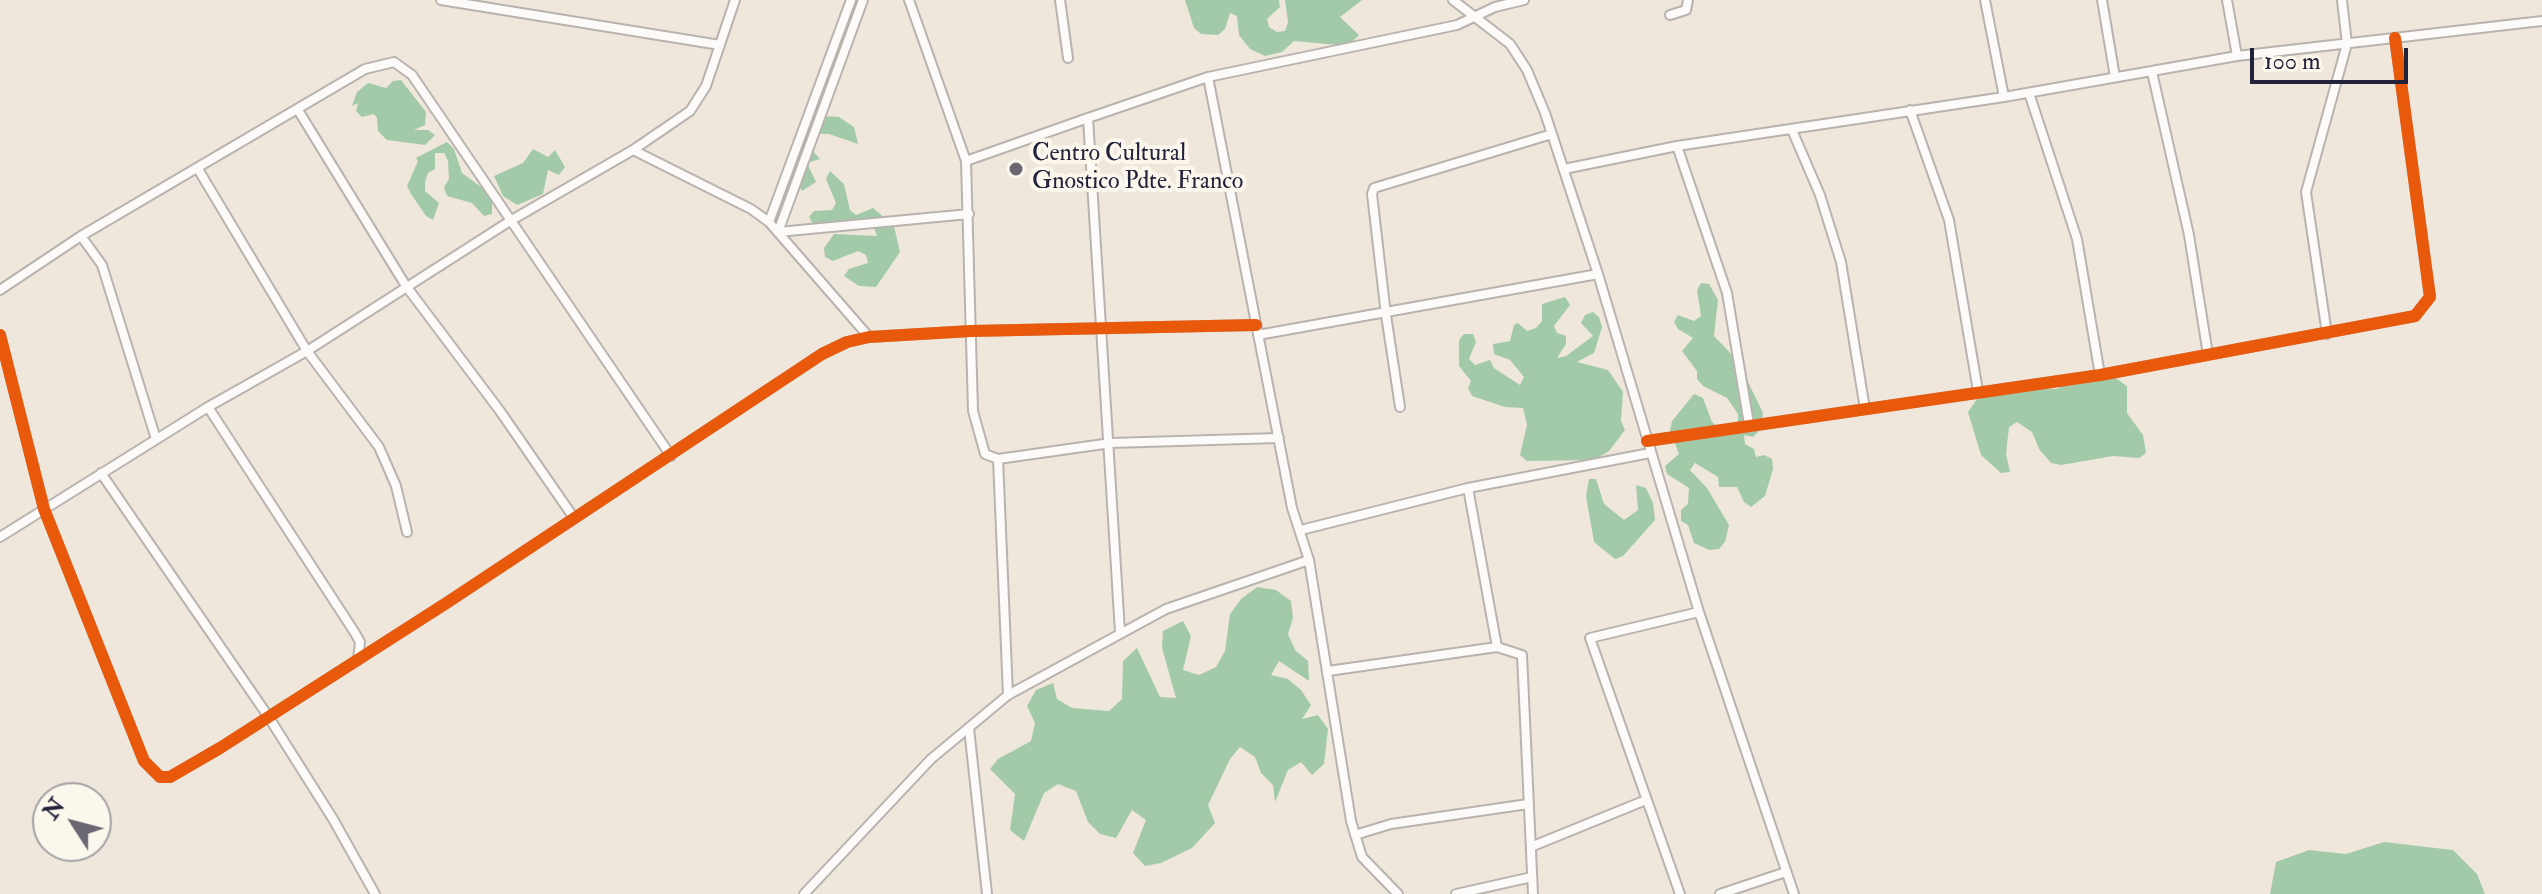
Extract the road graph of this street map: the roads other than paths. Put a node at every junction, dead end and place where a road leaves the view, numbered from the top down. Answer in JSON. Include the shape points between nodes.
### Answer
{"nodes":[{"id":1,"x":441,"y":0,"type":"edge"},
{"id":2,"x":735,"y":0,"type":"edge"},
{"id":3,"x":851,"y":0,"type":"edge"},
{"id":4,"x":863,"y":0,"type":"edge"},
{"id":5,"x":909,"y":0,"type":"edge"},
{"id":6,"x":1060,"y":0,"type":"edge"},
{"id":7,"x":1453,"y":0,"type":"edge"},
{"id":8,"x":1522,"y":0,"type":"edge"},
{"id":9,"x":1688,"y":0,"type":"edge"},
{"id":10,"x":1985,"y":0,"type":"edge"},
{"id":11,"x":2102,"y":0,"type":"edge"},
{"id":12,"x":2227,"y":0,"type":"edge"},
{"id":13,"x":2342,"y":0,"type":"edge"},
{"id":14,"x":1670,"y":15,"type":"dead end"},
{"id":15,"x":1476,"y":17,"type":"junction"},
{"id":16,"x":2542,"y":21,"type":"edge"},
{"id":17,"x":2395,"y":38,"type":"junction"},
{"id":18,"x":2347,"y":44,"type":"junction"},
{"id":19,"x":720,"y":45,"type":"junction"},
{"id":20,"x":2237,"y":56,"type":"junction"},
{"id":21,"x":1068,"y":58,"type":"dead end"},
{"id":22,"x":2152,"y":72,"type":"junction"},
{"id":23,"x":1208,"y":77,"type":"junction"},
{"id":24,"x":2115,"y":77,"type":"junction"},
{"id":25,"x":2029,"y":93,"type":"junction"},
{"id":26,"x":2004,"y":97,"type":"junction"},
{"id":27,"x":298,"y":110,"type":"junction"},
{"id":28,"x":1910,"y":110,"type":"junction"},
{"id":29,"x":1088,"y":118,"type":"junction"},
{"id":30,"x":1792,"y":130,"type":"junction"},
{"id":31,"x":1552,"y":134,"type":"junction"},
{"id":32,"x":1677,"y":146,"type":"junction"},
{"id":33,"x":633,"y":150,"type":"junction"},
{"id":34,"x":966,"y":161,"type":"junction"},
{"id":35,"x":198,"y":169,"type":"junction"},
{"id":36,"x":1564,"y":169,"type":"junction"},
{"id":37,"x":969,"y":214,"type":"junction"},
{"id":38,"x":510,"y":221,"type":"junction"},
{"id":39,"x":769,"y":222,"type":"junction"},
{"id":40,"x":778,"y":232,"type":"junction"},
{"id":41,"x":81,"y":236,"type":"junction"},
{"id":42,"x":1598,"y":274,"type":"junction"},
{"id":43,"x":406,"y":286,"type":"junction"},
{"id":44,"x":0,"y":290,"type":"edge"},
{"id":45,"x":1386,"y":315,"type":"junction"},
{"id":46,"x":1256,"y":325,"type":"junction"},
{"id":47,"x":1101,"y":328,"type":"junction"},
{"id":48,"x":971,"y":331,"type":"junction"},
{"id":49,"x":2327,"y":334,"type":"junction"},
{"id":50,"x":0,"y":335,"type":"edge"},
{"id":51,"x":1258,"y":335,"type":"junction"},
{"id":52,"x":869,"y":337,"type":"junction"},
{"id":53,"x":307,"y":351,"type":"junction"},
{"id":54,"x":2208,"y":355,"type":"junction"},
{"id":55,"x":2100,"y":375,"type":"junction"},
{"id":56,"x":1978,"y":391,"type":"junction"},
{"id":57,"x":208,"y":407,"type":"junction"},
{"id":58,"x":1400,"y":407,"type":"dead end"},
{"id":59,"x":1865,"y":409,"type":"junction"},
{"id":60,"x":1749,"y":424,"type":"junction"},
{"id":61,"x":1279,"y":438,"type":"junction"},
{"id":62,"x":156,"y":439,"type":"junction"},
{"id":63,"x":1647,"y":441,"type":"junction"},
{"id":64,"x":1111,"y":443,"type":"junction"},
{"id":65,"x":1650,"y":453,"type":"junction"},
{"id":66,"x":671,"y":456,"type":"junction"},
{"id":67,"x":998,"y":459,"type":"junction"},
{"id":68,"x":101,"y":473,"type":"junction"},
{"id":69,"x":1468,"y":488,"type":"junction"},
{"id":70,"x":44,"y":509,"type":"junction"},
{"id":71,"x":574,"y":518,"type":"junction"},
{"id":72,"x":1301,"y":530,"type":"junction"},
{"id":73,"x":407,"y":532,"type":"dead end"},
{"id":74,"x":0,"y":537,"type":"edge"},
{"id":75,"x":1309,"y":560,"type":"junction"},
{"id":76,"x":1699,"y":612,"type":"junction"},
{"id":77,"x":1120,"y":632,"type":"junction"},
{"id":78,"x":1497,"y":647,"type":"junction"},
{"id":79,"x":358,"y":660,"type":"junction"},
{"id":80,"x":1328,"y":671,"type":"junction"},
{"id":81,"x":1008,"y":695,"type":"junction"},
{"id":82,"x":268,"y":716,"type":"junction"},
{"id":83,"x":969,"y":728,"type":"junction"},
{"id":84,"x":1646,"y":800,"type":"junction"},
{"id":85,"x":1528,"y":804,"type":"junction"},
{"id":86,"x":1355,"y":835,"type":"junction"},
{"id":87,"x":1533,"y":846,"type":"junction"},
{"id":88,"x":1786,"y":872,"type":"junction"},
{"id":89,"x":1532,"y":877,"type":"junction"},
{"id":90,"x":375,"y":894,"type":"edge"},
{"id":91,"x":804,"y":894,"type":"edge"},
{"id":92,"x":987,"y":894,"type":"edge"},
{"id":93,"x":1398,"y":894,"type":"edge"},
{"id":94,"x":1456,"y":894,"type":"edge"},
{"id":95,"x":1533,"y":894,"type":"edge"},
{"id":96,"x":1680,"y":894,"type":"edge"},
{"id":97,"x":1720,"y":894,"type":"edge"},
{"id":98,"x":1794,"y":894,"type":"edge"}],
"edges":[{"from":1,"to":19,"type":"street"},
{"from":2,"to":19,"type":"street"},
{"from":3,"to":39,"type":"street"},
{"from":4,"to":40,"type":"street"},
{"from":5,"to":34,"type":"street"},
{"from":6,"to":21,"type":"street"},
{"from":7,"to":15,"type":"street"},
{"from":8,"to":15,"type":"street"},
{"from":9,"to":14,"type":"street","via":[[1686,10]]},
{"from":10,"to":26,"type":"street"},
{"from":11,"to":24,"type":"street"},
{"from":12,"to":20,"type":"street"},
{"from":13,"to":18,"type":"street"},
{"from":15,"to":23,"type":"street"},
{"from":15,"to":31,"type":"street","via":[[1510,44],[1527,70]]},
{"from":16,"to":17,"type":"street"},
{"from":17,"to":18,"type":"street"},
{"from":17,"to":49,"type":"street","via":[[2430,297],[2415,316]]},
{"from":18,"to":20,"type":"street"},
{"from":18,"to":49,"type":"street","via":[[2306,192]]},
{"from":19,"to":33,"type":"street","via":[[706,86],[690,111]]},
{"from":20,"to":22,"type":"street"},
{"from":22,"to":24,"type":"street"},
{"from":22,"to":54,"type":"street","via":[[2189,235]]},
{"from":23,"to":29,"type":"street"},
{"from":23,"to":46,"type":"street"},
{"from":24,"to":25,"type":"street"},
{"from":25,"to":26,"type":"street"},
{"from":25,"to":55,"type":"street","via":[[2077,239]]},
{"from":26,"to":28,"type":"street"},
{"from":27,"to":35,"type":"street"},
{"from":27,"to":38,"type":"street","via":[[365,69],[394,62],[412,75]]},
{"from":27,"to":43,"type":"street"},
{"from":28,"to":30,"type":"street"},
{"from":28,"to":56,"type":"street","via":[[1949,220]]},
{"from":29,"to":34,"type":"street"},
{"from":29,"to":47,"type":"street"},
{"from":30,"to":32,"type":"street"},
{"from":30,"to":59,"type":"street","via":[[1841,262]]},
{"from":31,"to":36,"type":"street"},
{"from":31,"to":45,"type":"street","via":[[1374,188]]},
{"from":32,"to":36,"type":"street"},
{"from":32,"to":60,"type":"street","via":[[1727,293]]},
{"from":33,"to":38,"type":"street"},
{"from":33,"to":39,"type":"street"},
{"from":34,"to":37,"type":"street"},
{"from":35,"to":41,"type":"street"},
{"from":35,"to":53,"type":"street"},
{"from":36,"to":42,"type":"street"},
{"from":37,"to":40,"type":"street"},
{"from":37,"to":48,"type":"street"},
{"from":38,"to":43,"type":"street"},
{"from":38,"to":66,"type":"street"},
{"from":39,"to":40,"type":"street"},
{"from":40,"to":52,"type":"street"},
{"from":41,"to":44,"type":"street"},
{"from":41,"to":62,"type":"street","via":[[102,265]]},
{"from":42,"to":45,"type":"street"},
{"from":42,"to":63,"type":"street"},
{"from":43,"to":53,"type":"street"},
{"from":43,"to":71,"type":"street"},
{"from":45,"to":51,"type":"street"},
{"from":45,"to":58,"type":"street"},
{"from":46,"to":47,"type":"street"},
{"from":46,"to":51,"type":"street"},
{"from":47,"to":48,"type":"street"},
{"from":47,"to":64,"type":"street"},
{"from":48,"to":52,"type":"street"},
{"from":48,"to":67,"type":"street","via":[[973,411],[981,449]]},
{"from":49,"to":54,"type":"street"},
{"from":50,"to":70,"type":"street"},
{"from":51,"to":61,"type":"street"},
{"from":52,"to":66,"type":"street","via":[[822,354]]},
{"from":53,"to":57,"type":"street"},
{"from":53,"to":73,"type":"street","via":[[379,447]]},
{"from":54,"to":55,"type":"street"},
{"from":55,"to":56,"type":"street"},
{"from":56,"to":59,"type":"street"},
{"from":57,"to":62,"type":"street"},
{"from":57,"to":79,"type":"street","via":[[355,633]]},
{"from":59,"to":60,"type":"street"},
{"from":60,"to":63,"type":"street"},
{"from":61,"to":64,"type":"street"},
{"from":61,"to":72,"type":"street"},
{"from":62,"to":68,"type":"street"},
{"from":63,"to":65,"type":"street"},
{"from":64,"to":67,"type":"street"},
{"from":64,"to":77,"type":"street"},
{"from":65,"to":69,"type":"street"},
{"from":65,"to":76,"type":"street"},
{"from":66,"to":71,"type":"street"},
{"from":67,"to":81,"type":"street"},
{"from":68,"to":70,"type":"street"},
{"from":68,"to":82,"type":"street"},
{"from":69,"to":72,"type":"street"},
{"from":69,"to":78,"type":"street"},
{"from":70,"to":74,"type":"street"},
{"from":70,"to":82,"type":"street","via":[[151,772],[170,777]]},
{"from":71,"to":79,"type":"street"},
{"from":72,"to":75,"type":"street"},
{"from":75,"to":77,"type":"street","via":[[1166,609]]},
{"from":75,"to":80,"type":"street"},
{"from":76,"to":84,"type":"street","via":[[1590,638]]},
{"from":76,"to":88,"type":"street"},
{"from":77,"to":81,"type":"street"},
{"from":78,"to":80,"type":"street"},
{"from":78,"to":85,"type":"street","via":[[1522,655],[1524,662]]},
{"from":79,"to":82,"type":"street"},
{"from":80,"to":86,"type":"street"},
{"from":81,"to":83,"type":"street"},
{"from":82,"to":90,"type":"street"},
{"from":83,"to":91,"type":"street","via":[[931,759]]},
{"from":83,"to":92,"type":"street"},
{"from":84,"to":87,"type":"street"},
{"from":84,"to":96,"type":"street"},
{"from":85,"to":86,"type":"street","via":[[1391,824]]},
{"from":85,"to":87,"type":"street"},
{"from":86,"to":93,"type":"street","via":[[1362,857]]},
{"from":87,"to":89,"type":"street"},
{"from":88,"to":97,"type":"street"},
{"from":88,"to":98,"type":"street"},
{"from":89,"to":94,"type":"street"},
{"from":89,"to":95,"type":"street"}]}
